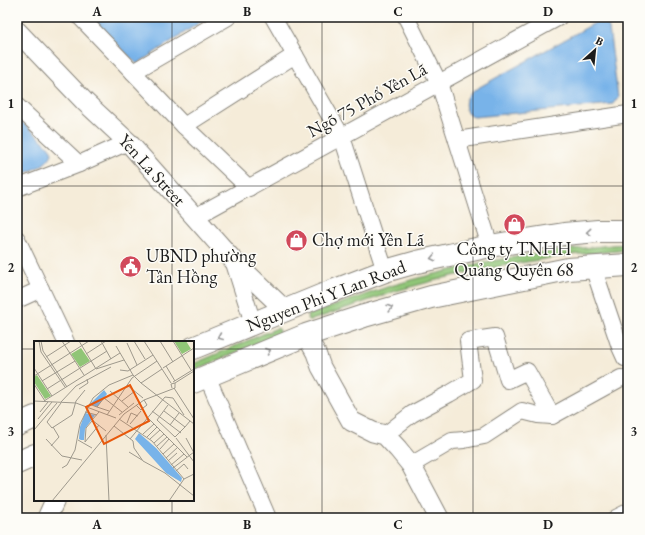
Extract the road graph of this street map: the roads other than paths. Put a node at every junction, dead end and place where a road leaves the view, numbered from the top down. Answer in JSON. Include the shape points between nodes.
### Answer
{"nodes":[{"id":1,"x":80,"y":17,"type":"edge"},
{"id":2,"x":228,"y":17,"type":"edge"},
{"id":3,"x":273,"y":17,"type":"edge"},
{"id":4,"x":406,"y":17,"type":"edge"},
{"id":5,"x":559,"y":17,"type":"edge"},
{"id":6,"x":17,"y":31,"type":"edge"},
{"id":7,"x":295,"y":55,"type":"junction"},
{"id":8,"x":133,"y":72,"type":"junction"},
{"id":9,"x":439,"y":83,"type":"junction"},
{"id":10,"x":17,"y":106,"type":"edge"},
{"id":11,"x":628,"y":114,"type":"edge"},
{"id":12,"x":184,"y":126,"type":"junction"},
{"id":13,"x":342,"y":137,"type":"junction"},
{"id":14,"x":457,"y":140,"type":"junction"},
{"id":15,"x":128,"y":142,"type":"junction"},
{"id":16,"x":79,"y":164,"type":"junction"},
{"id":17,"x":17,"y":188,"type":"edge"},
{"id":18,"x":249,"y":188,"type":"junction"},
{"id":19,"x":195,"y":217,"type":"junction"},
{"id":20,"x":628,"y":231,"type":"edge"},
{"id":21,"x":17,"y":239,"type":"edge"},
{"id":22,"x":490,"y":246,"type":"junction"},
{"id":23,"x":233,"y":260,"type":"junction"},
{"id":24,"x":628,"y":265,"type":"edge"},
{"id":25,"x":593,"y":267,"type":"junction"},
{"id":26,"x":385,"y":271,"type":"junction"},
{"id":27,"x":41,"y":289,"type":"junction"},
{"id":28,"x":17,"y":300,"type":"edge"},
{"id":29,"x":285,"y":310,"type":"junction"},
{"id":30,"x":253,"y":323,"type":"junction"},
{"id":31,"x":306,"y":335,"type":"junction"},
{"id":32,"x":66,"y":341,"type":"edge"},
{"id":33,"x":194,"y":348,"type":"edge"},
{"id":34,"x":628,"y":358,"type":"edge"},
{"id":35,"x":621,"y":378,"type":"dead end"},
{"id":36,"x":200,"y":379,"type":"edge"},
{"id":37,"x":552,"y":416,"type":"junction"},
{"id":38,"x":34,"y":417,"type":"edge"},
{"id":39,"x":17,"y":425,"type":"edge"},
{"id":40,"x":385,"y":435,"type":"junction"},
{"id":41,"x":34,"y":455,"type":"edge"},
{"id":42,"x":17,"y":463,"type":"edge"},
{"id":43,"x":411,"y":465,"type":"junction"},
{"id":44,"x":55,"y":501,"type":"edge"},
{"id":45,"x":628,"y":512,"type":"edge"},
{"id":46,"x":47,"y":518,"type":"edge"},
{"id":47,"x":268,"y":518,"type":"edge"},
{"id":48,"x":439,"y":518,"type":"edge"},
{"id":49,"x":616,"y":518,"type":"edge"}],
"edges":[{"from":1,"to":8,"type":"street"},
{"from":2,"to":8,"type":"street"},
{"from":3,"to":7,"type":"street"},
{"from":4,"to":9,"type":"street"},
{"from":5,"to":9,"type":"street","name":"Ngõ 75 Phố Yên Lã"},
{"from":6,"to":15,"type":"street","name":"Yen La Street","via":[[85,102]]},
{"from":7,"to":12,"type":"street"},
{"from":7,"to":13,"type":"street"},
{"from":8,"to":12,"type":"street"},
{"from":9,"to":13,"type":"street","name":"Ngõ 75 Phố Yên Lã"},
{"from":9,"to":14,"type":"street"},
{"from":10,"to":16,"type":"street"},
{"from":11,"to":14,"type":"street"},
{"from":12,"to":18,"type":"street"},
{"from":13,"to":18,"type":"street","name":"Ngõ 75 Phố Yên Lã"},
{"from":13,"to":26,"type":"street"},
{"from":14,"to":22,"type":"street"},
{"from":15,"to":16,"type":"street"},
{"from":15,"to":19,"type":"street","name":"Yen La Street"},
{"from":16,"to":17,"type":"street"},
{"from":18,"to":19,"type":"street","name":"Ngõ 75 Phố Yên Lã"},
{"from":19,"to":23,"type":"street","name":"Yen La Street"},
{"from":20,"to":22,"type":"main road","name":"Nguyen Phi Y Lan Road","one_way":true,"via":[[564,234]]},
{"from":21,"to":27,"type":"street"},
{"from":22,"to":26,"type":"main road","name":"Nguyen Phi Y Lan Road","one_way":true},
{"from":23,"to":29,"type":"street","name":"Yen La Street"},
{"from":23,"to":30,"type":"street"},
{"from":24,"to":25,"type":"main road","name":"Nguyen Phi Y Lan Road"},
{"from":31,"to":25,"type":"main road","name":"Nguyen Phi Y Lan Road","one_way":true,"via":[[431,296],[568,269]]},
{"from":25,"to":34,"type":"street","via":[[622,353]]},
{"from":26,"to":29,"type":"main road","name":"Nguyen Phi Y Lan Road"},
{"from":27,"to":28,"type":"street"},
{"from":27,"to":32,"type":"street"},
{"from":29,"to":30,"type":"main road","name":"Nguyen Phi Y Lan Road"},
{"from":29,"to":31,"type":"main road"},
{"from":30,"to":33,"type":"main road","name":"Nguyen Phi Y Lan Road","one_way":true},
{"from":36,"to":31,"type":"main road","name":"Nguyen Phi Y Lan Road","one_way":true},
{"from":31,"to":40,"type":"street","via":[[351,421]]},
{"from":35,"to":37,"type":"street"},
{"from":36,"to":47,"type":"street"},
{"from":37,"to":40,"type":"street","via":[[527,371],[508,380],[495,337],[468,341],[473,380],[412,414]]},
{"from":37,"to":43,"type":"street","via":[[522,411],[484,436],[452,441]]},
{"from":38,"to":39,"type":"main road"},
{"from":40,"to":43,"type":"street"},
{"from":41,"to":42,"type":"main road"},
{"from":43,"to":48,"type":"street"},
{"from":44,"to":46,"type":"street"},
{"from":45,"to":49,"type":"street"}]}
